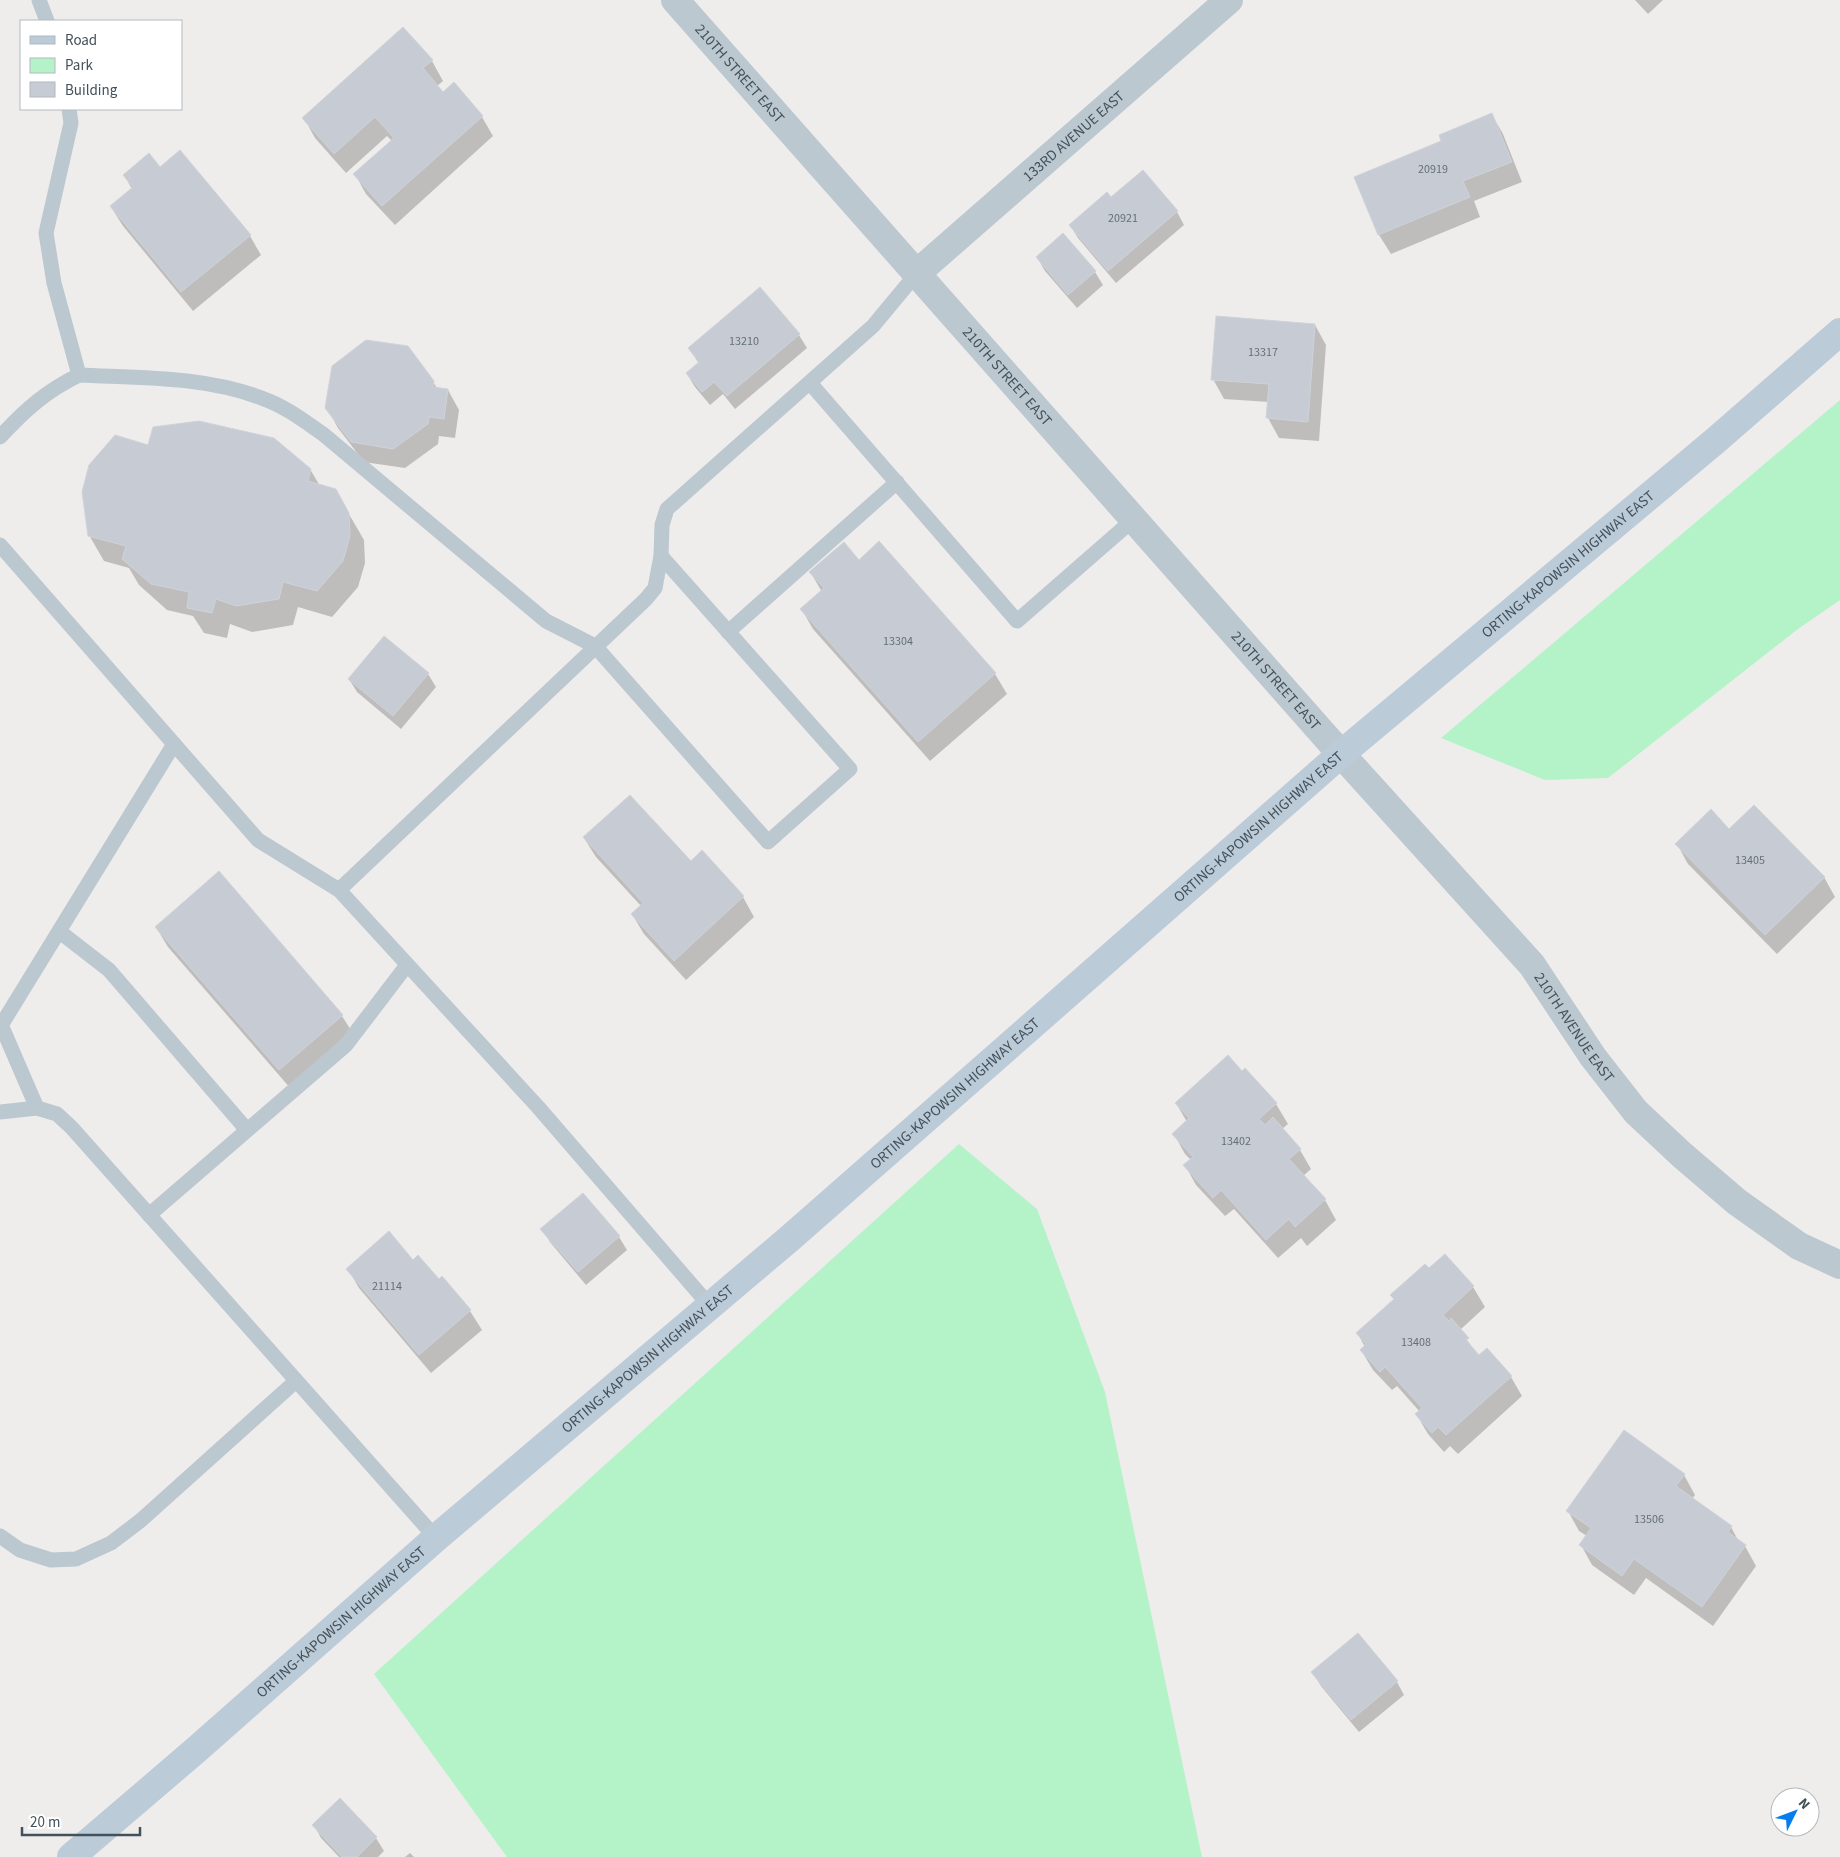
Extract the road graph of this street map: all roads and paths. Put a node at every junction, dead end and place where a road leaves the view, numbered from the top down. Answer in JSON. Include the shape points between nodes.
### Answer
{"nodes":[{"id":1,"x":39,"y":0,"type":"edge"},
{"id":2,"x":675,"y":0,"type":"edge"},
{"id":3,"x":1229,"y":0,"type":"edge"},
{"id":4,"x":47,"y":20,"type":"edge"},
{"id":5,"x":70,"y":110,"type":"edge"},
{"id":6,"x":917,"y":274,"type":"junction"},
{"id":7,"x":1840,"y":332,"type":"edge"},
{"id":8,"x":79,"y":375,"type":"junction"},
{"id":9,"x":810,"y":383,"type":"junction"},
{"id":10,"x":0,"y":437,"type":"edge"},
{"id":11,"x":897,"y":482,"type":"junction"},
{"id":12,"x":1134,"y":519,"type":"junction"},
{"id":13,"x":0,"y":545,"type":"edge"},
{"id":14,"x":661,"y":556,"type":"junction"},
{"id":15,"x":728,"y":632,"type":"junction"},
{"id":16,"x":595,"y":646,"type":"junction"},
{"id":17,"x":174,"y":744,"type":"junction"},
{"id":18,"x":1341,"y":754,"type":"junction"},
{"id":19,"x":339,"y":890,"type":"junction"},
{"id":20,"x":60,"y":932,"type":"junction"},
{"id":21,"x":407,"y":965,"type":"junction"},
{"id":22,"x":1,"y":1027,"type":"edge"},
{"id":23,"x":38,"y":1108,"type":"junction"},
{"id":24,"x":0,"y":1112,"type":"edge"},
{"id":25,"x":247,"y":1130,"type":"junction"},
{"id":26,"x":149,"y":1215,"type":"junction"},
{"id":27,"x":1840,"y":1265,"type":"edge"},
{"id":28,"x":710,"y":1306,"type":"junction"},
{"id":29,"x":296,"y":1381,"type":"junction"},
{"id":30,"x":0,"y":1536,"type":"edge"},
{"id":31,"x":436,"y":1538,"type":"junction"},
{"id":32,"x":71,"y":1857,"type":"edge"}],
"edges":[{"from":1,"to":4,"type":"lane"},
{"from":2,"to":6,"type":"street","name":"210TH STREET EAST"},
{"from":3,"to":6,"type":"street","name":"133RD AVENUE EAST"},
{"from":5,"to":8,"type":"lane","via":[[71,123],[46,233],[54,283]]},
{"from":6,"to":9,"type":"lane","via":[[873,326]]},
{"from":6,"to":12,"type":"street","name":"210TH STREET EAST"},
{"from":7,"to":18,"type":"main road","name":"ORTING-KAPOWSIN HIGHWAY EAST","via":[[1715,441]]},
{"from":8,"to":10,"type":"lane","via":[[56,386],[21,414]]},
{"from":8,"to":16,"type":"lane","via":[[180,380],[222,386],[292,412],[323,434],[546,621]]},
{"from":9,"to":11,"type":"lane"},
{"from":9,"to":14,"type":"lane","via":[[667,509],[662,525]]},
{"from":11,"to":12,"type":"lane","via":[[1017,621]]},
{"from":11,"to":15,"type":"lane"},
{"from":12,"to":18,"type":"street","name":"210TH STREET EAST"},
{"from":13,"to":17,"type":"lane"},
{"from":14,"to":15,"type":"lane"},
{"from":14,"to":16,"type":"lane","via":[[655,588]]},
{"from":15,"to":16,"type":"lane","via":[[850,769],[768,842]]},
{"from":16,"to":19,"type":"lane"},
{"from":17,"to":19,"type":"lane","via":[[258,840]]},
{"from":17,"to":20,"type":"lane"},
{"from":18,"to":27,"type":"street","name":"210TH AVENUE EAST","via":[[1532,965],[1593,1056],[1636,1112],[1737,1202],[1799,1246]]},
{"from":18,"to":28,"type":"main road","name":"ORTING-KAPOWSIN HIGHWAY EAST"},
{"from":19,"to":21,"type":"lane"},
{"from":20,"to":22,"type":"lane"},
{"from":20,"to":25,"type":"lane","via":[[109,970]]},
{"from":21,"to":25,"type":"lane","via":[[346,1045]]},
{"from":21,"to":28,"type":"lane","via":[[538,1108]]},
{"from":22,"to":23,"type":"lane"},
{"from":23,"to":24,"type":"lane"},
{"from":23,"to":26,"type":"lane","via":[[57,1114],[72,1128]]},
{"from":25,"to":26,"type":"lane"},
{"from":26,"to":29,"type":"lane"},
{"from":28,"to":31,"type":"main road","name":"ORTING-KAPOWSIN HIGHWAY EAST"},
{"from":29,"to":30,"type":"lane","via":[[140,1521],[111,1543],[76,1559],[51,1560],[20,1550]]},
{"from":29,"to":31,"type":"lane"},
{"from":31,"to":32,"type":"main road","name":"ORTING-KAPOWSIN HIGHWAY EAST"}]}
